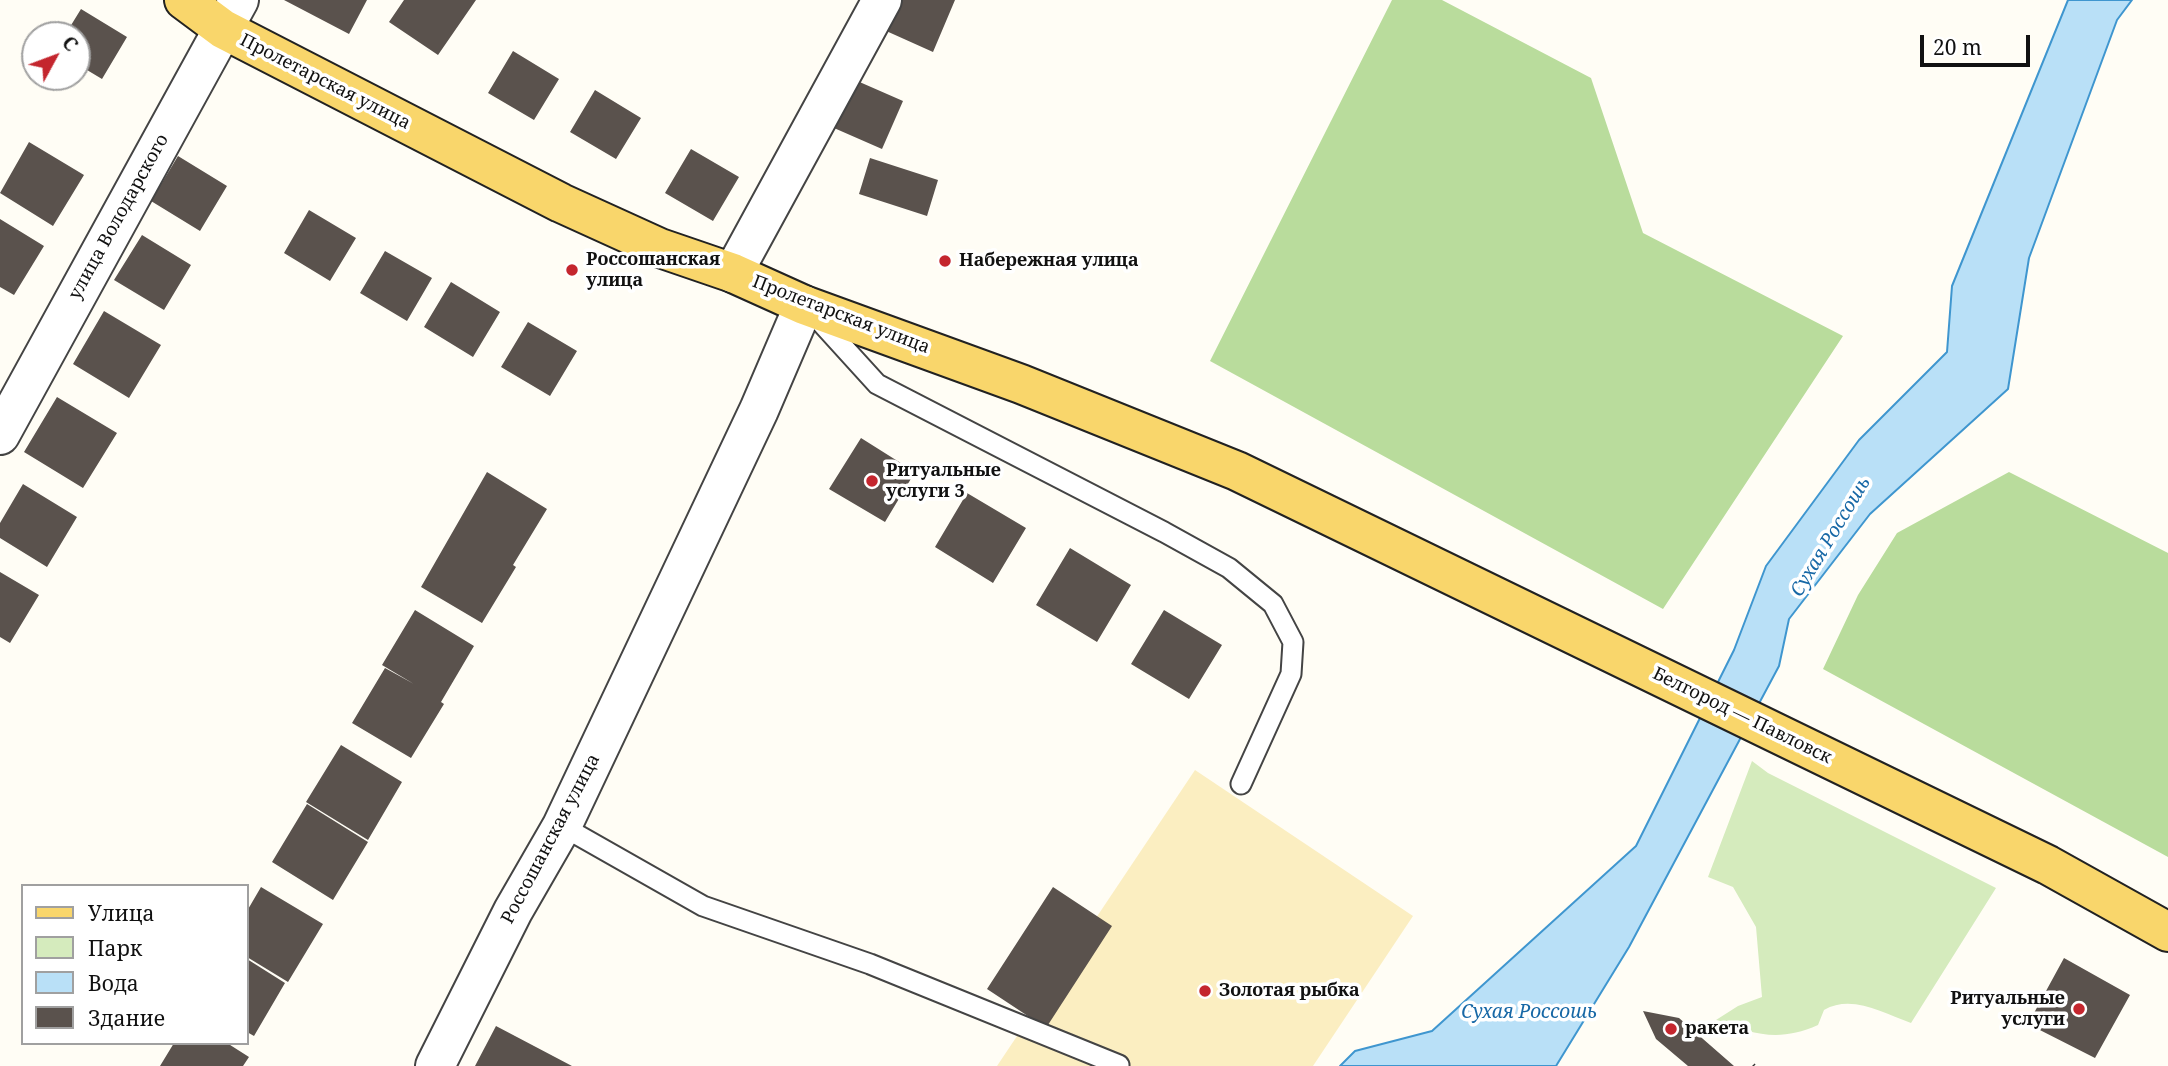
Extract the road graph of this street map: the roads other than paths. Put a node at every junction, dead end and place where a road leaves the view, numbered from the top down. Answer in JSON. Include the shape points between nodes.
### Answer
{"nodes":[{"id":1,"x":184,"y":0,"type":"edge"},
{"id":2,"x":882,"y":0,"type":"edge"},
{"id":3,"x":231,"y":15,"type":"edge"},
{"id":4,"x":733,"y":273,"type":"junction"},
{"id":5,"x":804,"y":305,"type":"junction"},
{"id":6,"x":0,"y":435,"type":"edge"},
{"id":7,"x":1437,"y":567,"type":"joint"},
{"id":8,"x":1241,"y":784,"type":"dead end"},
{"id":9,"x":562,"y":826,"type":"junction"},
{"id":10,"x":2168,"y":932,"type":"edge"},
{"id":11,"x":1119,"y":1065,"type":"edge"},
{"id":12,"x":435,"y":1066,"type":"edge"}],
"edges":[{"from":1,"to":3,"type":"main road","name":"Пролетарская улица"},
{"from":2,"to":4,"type":"street"},
{"from":3,"to":4,"type":"main road","name":"Пролетарская улица","via":[[561,203],[660,248]]},
{"from":3,"to":6,"type":"street","name":"улица Володарского"},
{"from":4,"to":5,"type":"main road","name":"Пролетарская улица"},
{"from":5,"to":7,"type":"main road","name":"Пролетарская улица","via":[[1008,379],[1237,471]]},
{"from":5,"to":8,"type":"lane","via":[[877,384],[1175,538],[1229,568],[1273,604],[1293,642],[1291,674]]},
{"from":5,"to":9,"type":"street","name":"Россошанская улица"},
{"from":7,"to":10,"type":"main road","name":"Белгород — Павловск","via":[[2048,865]]},
{"from":9,"to":11,"type":"lane","via":[[703,906],[870,964]]},
{"from":9,"to":12,"type":"street","name":"Россошанская улица","via":[[513,911]]}]}
